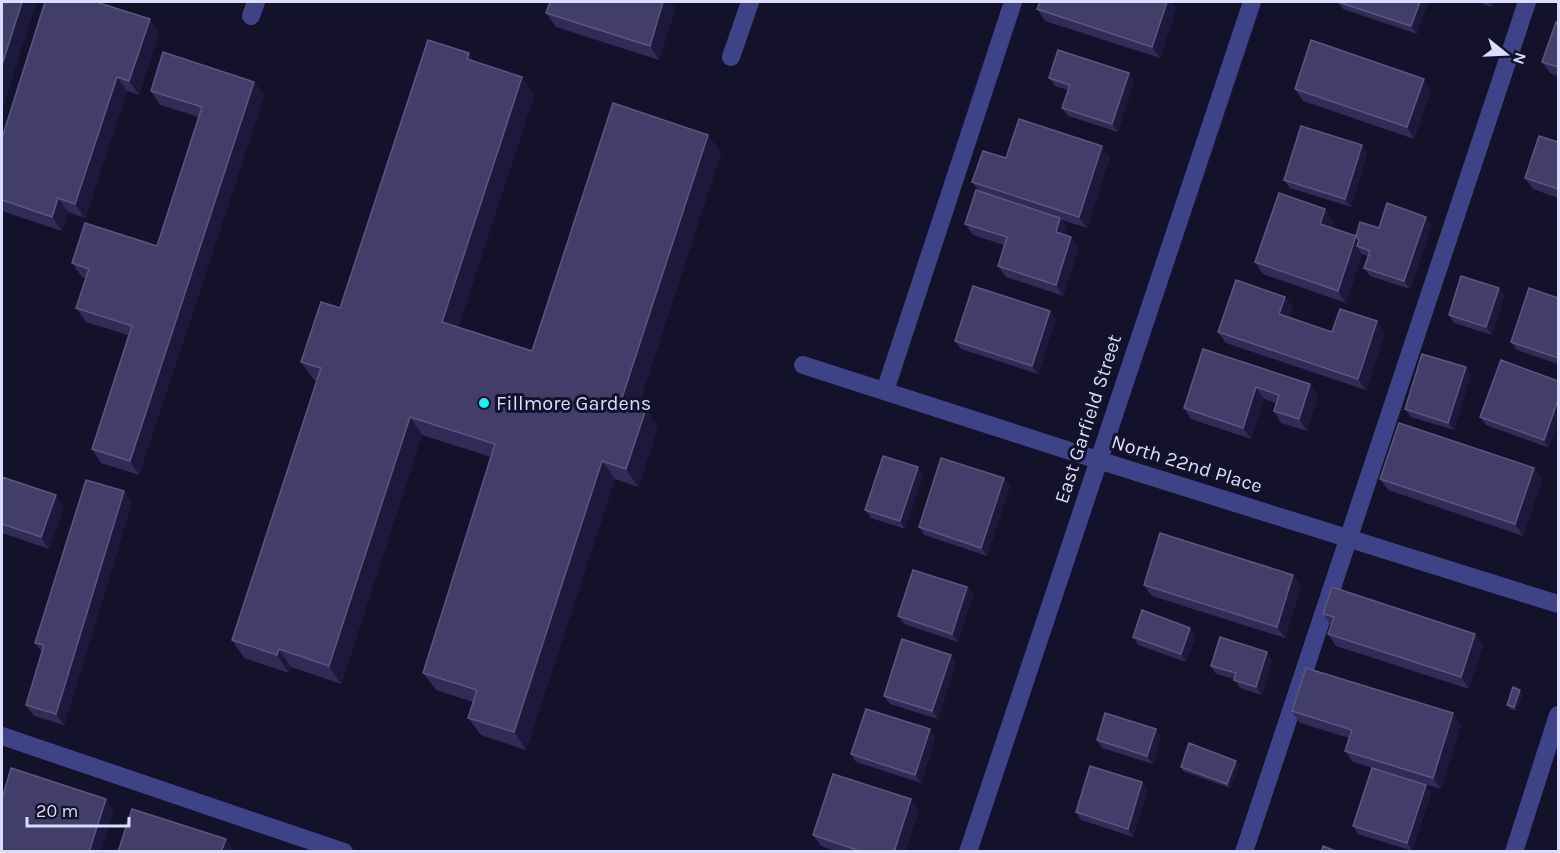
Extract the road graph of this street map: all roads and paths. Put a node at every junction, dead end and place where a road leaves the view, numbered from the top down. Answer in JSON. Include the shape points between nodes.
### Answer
{"nodes":[{"id":1,"x":750,"y":2,"type":"edge"},
{"id":2,"x":1014,"y":2,"type":"edge"},
{"id":3,"x":1252,"y":2,"type":"edge"},
{"id":4,"x":1527,"y":2,"type":"edge"},
{"id":5,"x":731,"y":57,"type":"dead end"},
{"id":6,"x":803,"y":365,"type":"dead end"},
{"id":7,"x":885,"y":391,"type":"junction"},
{"id":8,"x":1098,"y":460,"type":"junction"},
{"id":9,"x":1348,"y":537,"type":"junction"},
{"id":10,"x":1558,"y":604,"type":"edge"},
{"id":11,"x":1558,"y":715,"type":"edge"},
{"id":12,"x":2,"y":736,"type":"edge"},
{"id":13,"x":344,"y":852,"type":"edge"},
{"id":14,"x":968,"y":852,"type":"edge"},
{"id":15,"x":1244,"y":852,"type":"edge"},
{"id":16,"x":1514,"y":852,"type":"edge"}],
"edges":[{"from":1,"to":5,"type":"street"},
{"from":2,"to":7,"type":"street"},
{"from":3,"to":8,"type":"street","name":"East Garfield Street"},
{"from":4,"to":9,"type":"street"},
{"from":6,"to":7,"type":"street","name":"North 22nd Place"},
{"from":7,"to":8,"type":"street","name":"North 22nd Place"},
{"from":8,"to":9,"type":"street","name":"North 22nd Place"},
{"from":8,"to":14,"type":"street","name":"East Garfield Street"},
{"from":9,"to":10,"type":"street","name":"North 22nd Place"},
{"from":9,"to":15,"type":"street"},
{"from":11,"to":16,"type":"street"},
{"from":12,"to":13,"type":"street"}]}
